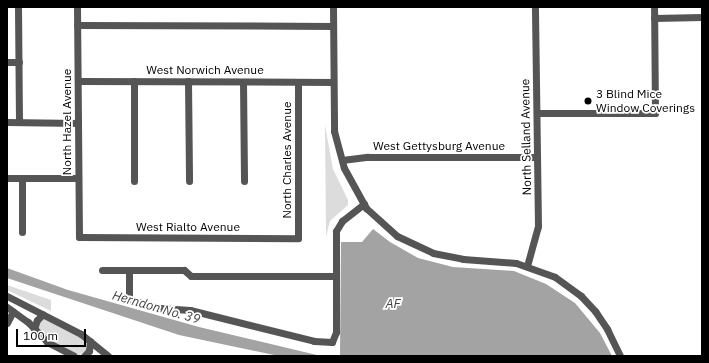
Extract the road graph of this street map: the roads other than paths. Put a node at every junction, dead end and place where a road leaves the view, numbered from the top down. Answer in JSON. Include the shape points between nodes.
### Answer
{"nodes":[{"id":1,"x":18,"y":7,"type":"edge"},
{"id":2,"x":77,"y":7,"type":"edge"},
{"id":3,"x":333,"y":7,"type":"edge"},
{"id":4,"x":535,"y":7,"type":"edge"},
{"id":5,"x":654,"y":7,"type":"edge"},
{"id":6,"x":702,"y":17,"type":"edge"},
{"id":7,"x":654,"y":18,"type":"junction"},
{"id":8,"x":77,"y":25,"type":"junction"},
{"id":9,"x":333,"y":26,"type":"junction"},
{"id":10,"x":7,"y":62,"type":"edge"},
{"id":11,"x":19,"y":62,"type":"junction"},
{"id":12,"x":78,"y":81,"type":"junction"},
{"id":13,"x":134,"y":81,"type":"junction"},
{"id":14,"x":188,"y":81,"type":"junction"},
{"id":15,"x":243,"y":82,"type":"junction"},
{"id":16,"x":298,"y":82,"type":"junction"},
{"id":17,"x":333,"y":82,"type":"junction"},
{"id":18,"x":536,"y":113,"type":"junction"},
{"id":19,"x":7,"y":122,"type":"edge"},
{"id":20,"x":19,"y":122,"type":"junction"},
{"id":21,"x":78,"y":123,"type":"junction"},
{"id":22,"x":537,"y":157,"type":"junction"},
{"id":23,"x":342,"y":160,"type":"junction"},
{"id":24,"x":7,"y":178,"type":"edge"},
{"id":25,"x":22,"y":178,"type":"junction"},
{"id":26,"x":78,"y":178,"type":"junction"},
{"id":27,"x":134,"y":181,"type":"dead end"},
{"id":28,"x":189,"y":181,"type":"dead end"},
{"id":29,"x":244,"y":181,"type":"dead end"},
{"id":30,"x":364,"y":204,"type":"junction"},
{"id":31,"x":22,"y":232,"type":"dead end"},
{"id":32,"x":79,"y":237,"type":"joint"},
{"id":33,"x":298,"y":238,"type":"joint"},
{"id":34,"x":528,"y":266,"type":"junction"},
{"id":35,"x":102,"y":270,"type":"dead end"},
{"id":36,"x":129,"y":270,"type":"junction"},
{"id":37,"x":335,"y":276,"type":"junction"},
{"id":38,"x":7,"y":296,"type":"edge"},
{"id":39,"x":10,"y":309,"type":"edge"},
{"id":40,"x":43,"y":314,"type":"junction"},
{"id":41,"x":7,"y":323,"type":"edge"},
{"id":42,"x":34,"y":329,"type":"junction"},
{"id":43,"x":90,"y":341,"type":"junction"},
{"id":44,"x":61,"y":354,"type":"edge"},
{"id":45,"x":74,"y":356,"type":"edge"},
{"id":46,"x":84,"y":356,"type":"edge"},
{"id":47,"x":108,"y":356,"type":"edge"},
{"id":48,"x":620,"y":356,"type":"edge"}],
"edges":[{"from":1,"to":11,"type":"street"},
{"from":2,"to":8,"type":"street","name":"North Hazel Avenue"},
{"from":3,"to":9,"type":"street"},
{"from":4,"to":18,"type":"street","name":"North Selland Avenue"},
{"from":5,"to":7,"type":"street"},
{"from":6,"to":7,"type":"street"},
{"from":7,"to":18,"type":"street","via":[[655,113]]},
{"from":8,"to":9,"type":"street"},
{"from":8,"to":12,"type":"street","name":"North Hazel Avenue"},
{"from":9,"to":17,"type":"street"},
{"from":10,"to":11,"type":"street"},
{"from":11,"to":20,"type":"street"},
{"from":12,"to":13,"type":"street","name":"West Norwich Avenue"},
{"from":12,"to":21,"type":"street","name":"North Hazel Avenue"},
{"from":13,"to":14,"type":"street","name":"West Norwich Avenue"},
{"from":13,"to":27,"type":"street"},
{"from":14,"to":15,"type":"street","name":"West Norwich Avenue"},
{"from":14,"to":28,"type":"street"},
{"from":15,"to":16,"type":"street","name":"West Norwich Avenue"},
{"from":15,"to":29,"type":"street"},
{"from":16,"to":17,"type":"street","name":"West Norwich Avenue"},
{"from":16,"to":33,"type":"street","name":"North Charles Avenue"},
{"from":17,"to":23,"type":"street","via":[[334,131]]},
{"from":18,"to":22,"type":"street","name":"North Selland Avenue"},
{"from":19,"to":20,"type":"street"},
{"from":20,"to":21,"type":"street"},
{"from":21,"to":26,"type":"street","name":"North Hazel Avenue"},
{"from":22,"to":23,"type":"street","name":"West Gettysburg Avenue","via":[[368,157]]},
{"from":22,"to":34,"type":"street","name":"North Selland Avenue","via":[[538,226]]},
{"from":23,"to":30,"type":"street"},
{"from":24,"to":25,"type":"street"},
{"from":25,"to":26,"type":"street"},
{"from":25,"to":31,"type":"street"},
{"from":26,"to":32,"type":"street","name":"North Hazel Avenue"},
{"from":30,"to":34,"type":"street","via":[[391,231],[422,249],[452,258],[503,261]]},
{"from":30,"to":37,"type":"street","via":[[342,220],[336,231]]},
{"from":32,"to":33,"type":"street","name":"West Rialto Avenue"},
{"from":34,"to":48,"type":"street","via":[[554,277],[581,296],[604,324]]},
{"from":35,"to":36,"type":"street"},
{"from":36,"to":37,"type":"street","via":[[184,270],[191,276]]},
{"from":36,"to":37,"type":"street","via":[[125,297],[160,308],[190,310],[314,342],[332,342],[336,332]]},
{"from":38,"to":40,"type":"street"},
{"from":39,"to":41,"type":"street"},
{"from":39,"to":42,"type":"street"},
{"from":40,"to":42,"type":"street","via":[[37,320]]},
{"from":40,"to":43,"type":"street"},
{"from":42,"to":44,"type":"street"},
{"from":43,"to":46,"type":"street","via":[[89,351]]},
{"from":43,"to":47,"type":"street"},
{"from":44,"to":45,"type":"street"}]}
